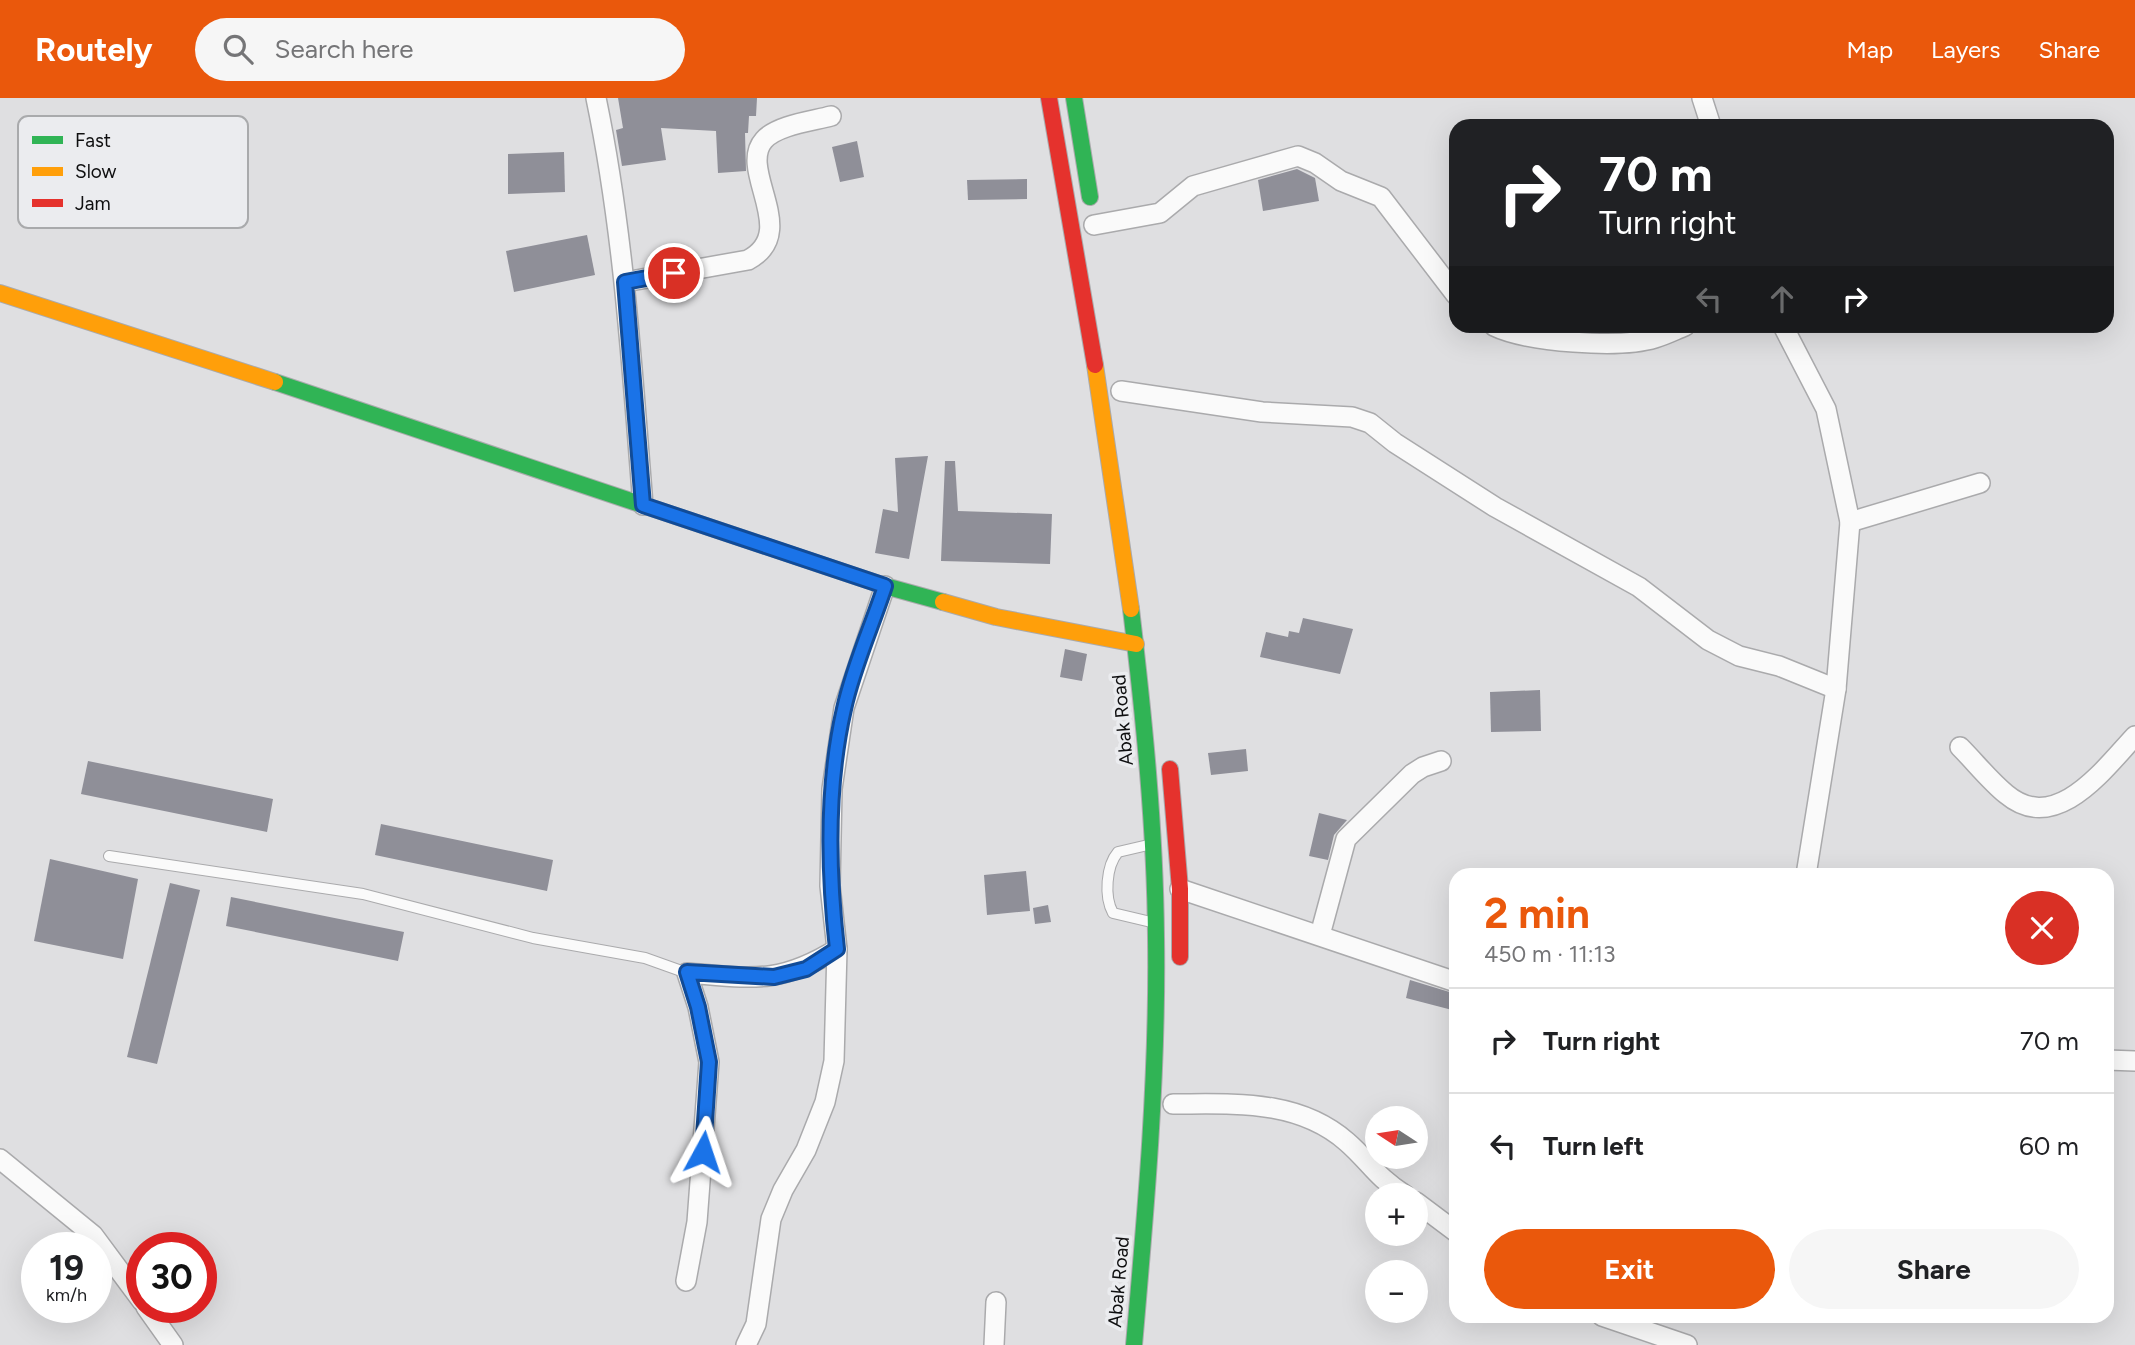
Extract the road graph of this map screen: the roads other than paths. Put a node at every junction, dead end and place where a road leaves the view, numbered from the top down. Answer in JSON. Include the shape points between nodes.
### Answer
{"nodes":[{"id":1,"x":596,"y":98,"type":"edge"},
{"id":2,"x":1049,"y":98,"type":"edge"},
{"id":3,"x":1074,"y":98,"type":"edge"},
{"id":4,"x":1702,"y":98,"type":"edge"},
{"id":5,"x":831,"y":116,"type":"dead end"},
{"id":6,"x":1709,"y":119,"type":"edge"},
{"id":7,"x":1095,"y":232,"type":"joint"},
{"id":8,"x":625,"y":282,"type":"junction"},
{"id":9,"x":1449,"y":286,"type":"edge"},
{"id":10,"x":0,"y":293,"type":"edge"},
{"id":11,"x":1516,"y":333,"type":"edge"},
{"id":12,"x":1667,"y":333,"type":"edge"},
{"id":13,"x":1787,"y":333,"type":"edge"},
{"id":14,"x":1121,"y":392,"type":"dead end"},
{"id":15,"x":1980,"y":483,"type":"dead end"},
{"id":16,"x":643,"y":505,"type":"junction"},
{"id":17,"x":1850,"y":522,"type":"junction"},
{"id":18,"x":885,"y":586,"type":"junction"},
{"id":19,"x":1136,"y":643,"type":"junction"},
{"id":20,"x":1836,"y":689,"type":"junction"},
{"id":21,"x":2135,"y":736,"type":"edge"},
{"id":22,"x":1960,"y":747,"type":"dead end"},
{"id":23,"x":1169,"y":757,"type":"dead end"},
{"id":24,"x":1441,"y":761,"type":"dead end"},
{"id":25,"x":1152,"y":844,"type":"junction"},
{"id":26,"x":108,"y":856,"type":"dead end"},
{"id":27,"x":1807,"y":868,"type":"edge"},
{"id":28,"x":1180,"y":889,"type":"junction"},
{"id":29,"x":1156,"y":923,"type":"junction"},
{"id":30,"x":1320,"y":935,"type":"junction"},
{"id":31,"x":837,"y":949,"type":"junction"},
{"id":32,"x":687,"y":972,"type":"junction"},
{"id":33,"x":1180,"y":976,"type":"dead end"},
{"id":34,"x":1449,"y":980,"type":"edge"},
{"id":35,"x":2114,"y":1060,"type":"edge"},
{"id":36,"x":2135,"y":1061,"type":"edge"},
{"id":37,"x":1173,"y":1104,"type":"dead end"},
{"id":38,"x":0,"y":1159,"type":"edge"},
{"id":39,"x":1384,"y":1183,"type":"edge"},
{"id":40,"x":1428,"y":1211,"type":"edge"},
{"id":41,"x":1449,"y":1227,"type":"edge"},
{"id":42,"x":126,"y":1279,"type":"edge"},
{"id":43,"x":686,"y":1281,"type":"dead end"},
{"id":44,"x":996,"y":1302,"type":"dead end"},
{"id":45,"x":157,"y":1323,"type":"edge"},
{"id":46,"x":1623,"y":1323,"type":"edge"},
{"id":47,"x":173,"y":1345,"type":"edge"},
{"id":48,"x":746,"y":1345,"type":"edge"},
{"id":49,"x":994,"y":1345,"type":"edge"},
{"id":50,"x":1134,"y":1345,"type":"edge"},
{"id":51,"x":1687,"y":1345,"type":"edge"}],
"edges":[{"from":1,"to":8,"type":"street"},
{"from":2,"to":19,"type":"main road","name":"Abak Road","via":[[1124,536]]},
{"from":3,"to":7,"type":"main road"},
{"from":4,"to":6,"type":"street"},
{"from":5,"to":8,"type":"street","via":[[780,131],[765,138],[759,148],[771,230],[758,255]]},
{"from":7,"to":9,"type":"street","via":[[1160,213],[1193,186],[1298,156],[1381,197]]},
{"from":8,"to":16,"type":"street"},
{"from":10,"to":16,"type":"main road"},
{"from":11,"to":12,"type":"street","via":[[1608,344]]},
{"from":13,"to":17,"type":"street","via":[[1826,409]]},
{"from":14,"to":20,"type":"street","via":[[1370,422],[1495,507],[1639,587],[1708,640],[1739,656]]},
{"from":15,"to":17,"type":"street"},
{"from":16,"to":18,"type":"main road"},
{"from":17,"to":20,"type":"street"},
{"from":18,"to":19,"type":"main road","via":[[996,617]]},
{"from":18,"to":31,"type":"street","via":[[844,708],[832,789],[830,886]]},
{"from":19,"to":25,"type":"main road","name":"Abak Road"},
{"from":20,"to":27,"type":"street"},
{"from":21,"to":22,"type":"street","via":[[2081,793],[2054,806],[2029,806],[2008,796]]},
{"from":23,"to":28,"type":"main road"},
{"from":24,"to":30,"type":"street","via":[[1412,774],[1346,839]]},
{"from":25,"to":29,"type":"main road","name":"Abak Road"},
{"from":25,"to":29,"type":"lane","via":[[1118,852],[1111,863],[1108,890],[1113,913]]},
{"from":26,"to":32,"type":"lane","via":[[363,894]]},
{"from":28,"to":30,"type":"street"},
{"from":28,"to":33,"type":"main road"},
{"from":29,"to":50,"type":"main road","name":"Abak Road","via":[[1156,1069]]},
{"from":30,"to":34,"type":"street"},
{"from":31,"to":32,"type":"street","via":[[806,969],[774,977]]},
{"from":31,"to":48,"type":"street","via":[[834,1061],[825,1102],[771,1219],[756,1324]]},
{"from":32,"to":43,"type":"street","via":[[709,1062],[697,1222]]},
{"from":35,"to":36,"type":"street"},
{"from":37,"to":39,"type":"street","via":[[1239,1103],[1315,1119],[1348,1142]]},
{"from":38,"to":42,"type":"street","via":[[93,1235]]},
{"from":40,"to":41,"type":"street"},
{"from":44,"to":49,"type":"street"},
{"from":45,"to":47,"type":"street"},
{"from":46,"to":51,"type":"street"}]}
